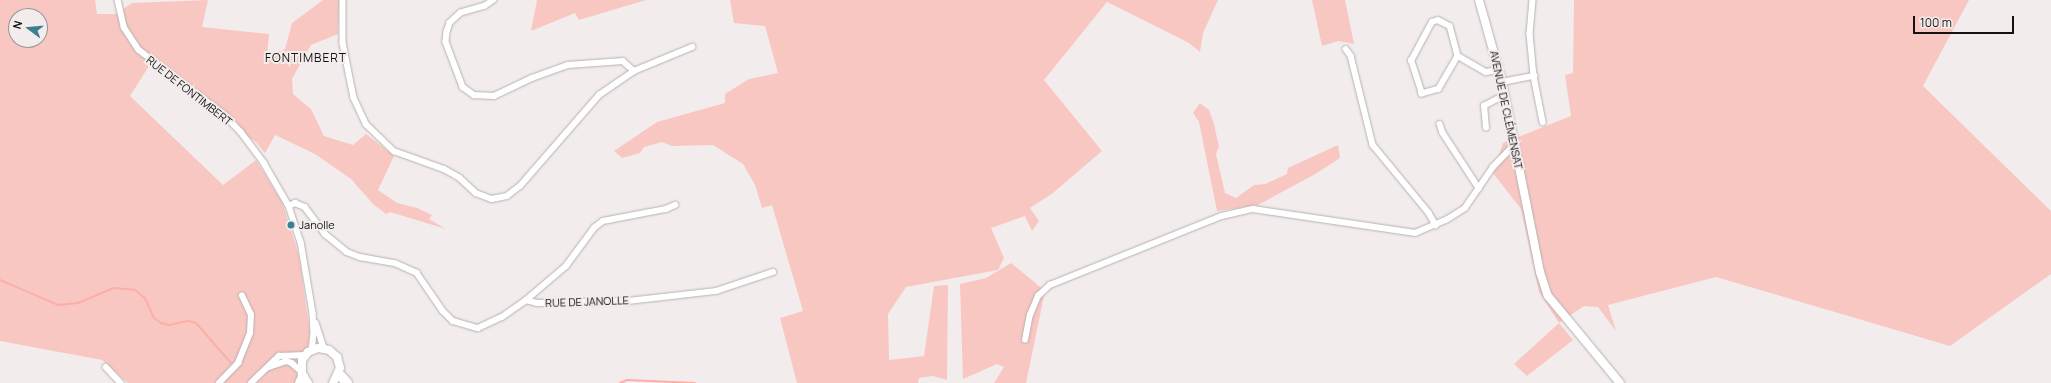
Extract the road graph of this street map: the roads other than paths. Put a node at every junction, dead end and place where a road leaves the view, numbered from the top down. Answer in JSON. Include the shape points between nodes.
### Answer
{"nodes":[{"id":1,"x":118,"y":0,"type":"edge"},
{"id":2,"x":343,"y":0,"type":"edge"},
{"id":3,"x":494,"y":0,"type":"edge"},
{"id":4,"x":1479,"y":0,"type":"edge"},
{"id":5,"x":1533,"y":0,"type":"edge"},
{"id":6,"x":692,"y":46,"type":"dead end"},
{"id":7,"x":1346,"y":48,"type":"dead end"},
{"id":8,"x":1458,"y":56,"type":"junction"},
{"id":9,"x":1499,"y":70,"type":"junction"},
{"id":10,"x":634,"y":71,"type":"junction"},
{"id":11,"x":1534,"y":76,"type":"junction"},
{"id":12,"x":1502,"y":82,"type":"junction"},
{"id":13,"x":1505,"y":95,"type":"junction"},
{"id":14,"x":1543,"y":122,"type":"dead end"},
{"id":15,"x":1440,"y":124,"type":"dead end"},
{"id":16,"x":1486,"y":128,"type":"dead end"},
{"id":17,"x":1514,"y":146,"type":"junction"},
{"id":18,"x":1479,"y":188,"type":"junction"},
{"id":19,"x":675,"y":204,"type":"dead end"},
{"id":20,"x":289,"y":206,"type":"junction"},
{"id":21,"x":1436,"y":224,"type":"junction"},
{"id":22,"x":773,"y":272,"type":"dead end"},
{"id":23,"x":242,"y":296,"type":"dead end"},
{"id":24,"x":526,"y":300,"type":"junction"},
{"id":25,"x":313,"y":313,"type":"junction"},
{"id":26,"x":1025,"y":340,"type":"dead end"},
{"id":27,"x":324,"y":348,"type":"junction"},
{"id":28,"x":312,"y":350,"type":"junction"},
{"id":29,"x":305,"y":355,"type":"junction"},
{"id":30,"x":106,"y":367,"type":"dead end"},
{"id":31,"x":267,"y":368,"type":"junction"},
{"id":32,"x":339,"y":374,"type":"junction"},
{"id":33,"x":303,"y":378,"type":"edge"},
{"id":34,"x":121,"y":383,"type":"edge"},
{"id":35,"x":219,"y":383,"type":"edge"},
{"id":36,"x":251,"y":383,"type":"edge"},
{"id":37,"x":333,"y":383,"type":"edge"},
{"id":38,"x":347,"y":383,"type":"edge"},
{"id":39,"x":1620,"y":383,"type":"edge"}],
"edges":[{"from":1,"to":20,"type":"street","name":"RUE DE FONTIMBERT","via":[[124,27],[135,46],[147,58],[225,115],[264,163]]},
{"from":2,"to":10,"type":"street","via":[[343,43],[354,98],[366,124],[394,151],[444,169],[460,178],[484,198],[507,196],[520,186],[599,95]]},
{"from":3,"to":10,"type":"street","via":[[485,6],[461,13],[450,23],[447,32],[446,42],[463,87],[474,95],[494,96],[568,65],[623,61]]},
{"from":4,"to":9,"type":"main road","name":"AVENUE DE CLÉMENSAT"},
{"from":5,"to":11,"type":"street","via":[[1530,34]]},
{"from":6,"to":10,"type":"street"},
{"from":7,"to":21,"type":"street","via":[[1351,56],[1372,145]]},
{"from":8,"to":8,"type":"street","via":[[1450,26],[1438,20],[1432,22],[1411,61],[1422,94],[1439,89]]},
{"from":8,"to":9,"type":"street","via":[[1486,72]]},
{"from":9,"to":12,"type":"main road","name":"AVENUE DE CLÉMENSAT"},
{"from":11,"to":12,"type":"street"},
{"from":11,"to":14,"type":"street"},
{"from":12,"to":13,"type":"main road","name":"AVENUE DE CLÉMENSAT"},
{"from":13,"to":16,"type":"street","via":[[1484,106]]},
{"from":13,"to":17,"type":"main road","name":"AVENUE DE CLÉMENSAT"},
{"from":15,"to":18,"type":"street","via":[[1443,134]]},
{"from":17,"to":18,"type":"street","via":[[1493,167]]},
{"from":17,"to":39,"type":"main road","name":"AVENUE DE CLÉMENSAT","via":[[1540,272],[1548,296]]},
{"from":18,"to":21,"type":"street","via":[[1465,208]]},
{"from":19,"to":24,"type":"street","via":[[666,209],[603,221],[594,228],[566,266]]},
{"from":20,"to":24,"type":"street","via":[[295,203],[305,207],[325,234],[347,252],[368,259],[395,263],[417,273],[443,310],[461,325],[478,328],[487,325]]},
{"from":20,"to":25,"type":"street","name":"RUE DE FONTIMBERT","via":[[301,242]]},
{"from":21,"to":26,"type":"street","via":[[1415,233],[1253,210],[1222,216],[1050,285],[1038,296],[1030,315]]},
{"from":22,"to":24,"type":"street","name":"RUE DE JANOLLE","via":[[716,291],[628,301],[537,303]]},
{"from":23,"to":35,"type":"street","via":[[250,315],[250,333],[238,363]]},
{"from":25,"to":27,"type":"street","name":"RUE DE FONTIMBERT"},
{"from":25,"to":28,"type":"street","name":"RUE DE FONTIMBERT"},
{"from":27,"to":28,"type":"main road"},
{"from":27,"to":32,"type":"main road","via":[[337,357]]},
{"from":28,"to":29,"type":"main road"},
{"from":29,"to":31,"type":"street","via":[[279,356]]},
{"from":29,"to":33,"type":"main road"},
{"from":30,"to":34,"type":"street"},
{"from":31,"to":33,"type":"street","via":[[286,361],[292,363]]},
{"from":31,"to":36,"type":"street"},
{"from":32,"to":37,"type":"main road"},
{"from":32,"to":38,"type":"highway"}]}
